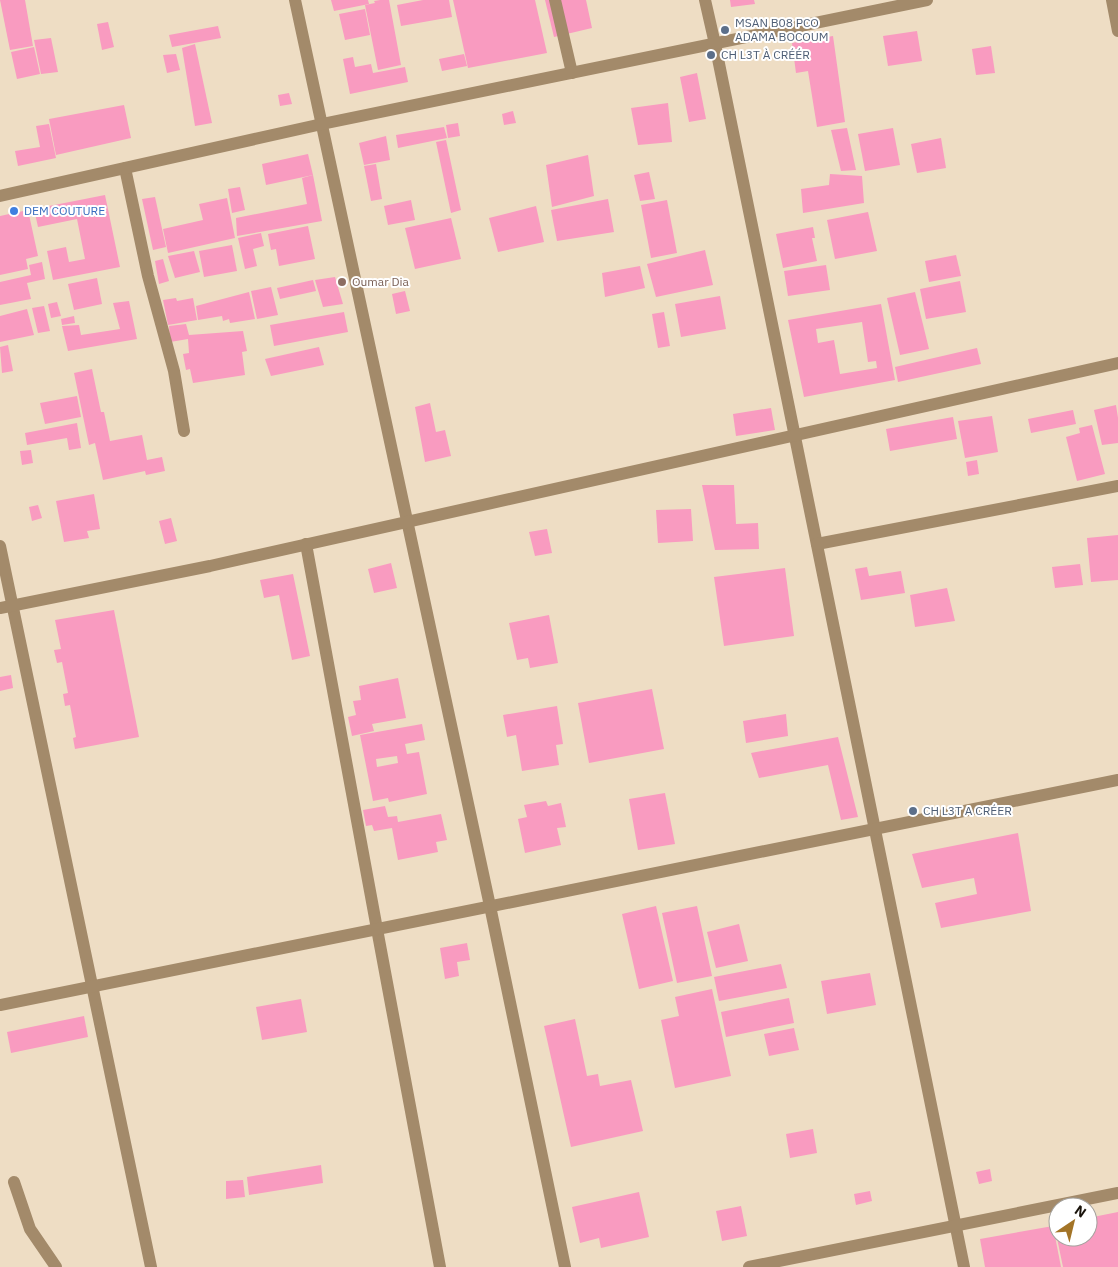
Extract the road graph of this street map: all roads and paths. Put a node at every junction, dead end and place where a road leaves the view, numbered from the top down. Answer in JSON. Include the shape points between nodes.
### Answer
{"nodes":[{"id":1,"x":295,"y":0,"type":"edge"},
{"id":2,"x":554,"y":0,"type":"edge"},
{"id":3,"x":704,"y":0,"type":"edge"},
{"id":4,"x":927,"y":0,"type":"edge"},
{"id":5,"x":1112,"y":0,"type":"edge"},
{"id":6,"x":1118,"y":31,"type":"edge"},
{"id":7,"x":715,"y":44,"type":"junction"},
{"id":8,"x":572,"y":73,"type":"junction"},
{"id":9,"x":322,"y":124,"type":"junction"},
{"id":10,"x":125,"y":168,"type":"junction"},
{"id":11,"x":0,"y":196,"type":"edge"},
{"id":12,"x":1118,"y":363,"type":"edge"},
{"id":13,"x":184,"y":431,"type":"dead end"},
{"id":14,"x":794,"y":435,"type":"junction"},
{"id":15,"x":1118,"y":486,"type":"edge"},
{"id":16,"x":407,"y":522,"type":"junction"},
{"id":17,"x":306,"y":544,"type":"junction"},
{"id":18,"x":817,"y":544,"type":"junction"},
{"id":19,"x":0,"y":546,"type":"edge"},
{"id":20,"x":6,"y":606,"type":"edge"},
{"id":21,"x":1118,"y":780,"type":"edge"},
{"id":22,"x":874,"y":829,"type":"junction"},
{"id":23,"x":490,"y":906,"type":"junction"},
{"id":24,"x":377,"y":929,"type":"junction"},
{"id":25,"x":92,"y":986,"type":"junction"},
{"id":26,"x":0,"y":1005,"type":"edge"},
{"id":27,"x":14,"y":1182,"type":"dead end"},
{"id":28,"x":1118,"y":1193,"type":"edge"},
{"id":29,"x":955,"y":1226,"type":"junction"},
{"id":30,"x":56,"y":1267,"type":"edge"},
{"id":31,"x":151,"y":1267,"type":"edge"},
{"id":32,"x":440,"y":1267,"type":"edge"},
{"id":33,"x":564,"y":1267,"type":"edge"},
{"id":34,"x":749,"y":1267,"type":"edge"},
{"id":35,"x":964,"y":1267,"type":"edge"}],
"edges":[{"from":1,"to":9,"type":"street"},
{"from":2,"to":8,"type":"street"},
{"from":3,"to":7,"type":"street"},
{"from":4,"to":7,"type":"street"},
{"from":5,"to":6,"type":"street"},
{"from":7,"to":8,"type":"street"},
{"from":7,"to":14,"type":"street"},
{"from":8,"to":9,"type":"street"},
{"from":9,"to":10,"type":"street"},
{"from":9,"to":16,"type":"street"},
{"from":10,"to":11,"type":"street"},
{"from":10,"to":13,"type":"street","via":[[148,276],[174,371]]},
{"from":12,"to":14,"type":"street"},
{"from":14,"to":16,"type":"street"},
{"from":14,"to":18,"type":"street"},
{"from":15,"to":18,"type":"street"},
{"from":16,"to":17,"type":"street"},
{"from":16,"to":23,"type":"street"},
{"from":17,"to":20,"type":"street"},
{"from":17,"to":24,"type":"street"},
{"from":18,"to":22,"type":"street"},
{"from":19,"to":20,"type":"street"},
{"from":20,"to":25,"type":"street"},
{"from":21,"to":22,"type":"street"},
{"from":22,"to":23,"type":"street"},
{"from":22,"to":29,"type":"street"},
{"from":23,"to":24,"type":"street"},
{"from":23,"to":33,"type":"street"},
{"from":24,"to":25,"type":"street"},
{"from":24,"to":32,"type":"street"},
{"from":25,"to":26,"type":"street"},
{"from":25,"to":31,"type":"street"},
{"from":27,"to":30,"type":"street","via":[[30,1229]]},
{"from":28,"to":29,"type":"street"},
{"from":29,"to":34,"type":"street"},
{"from":29,"to":35,"type":"street"}]}
